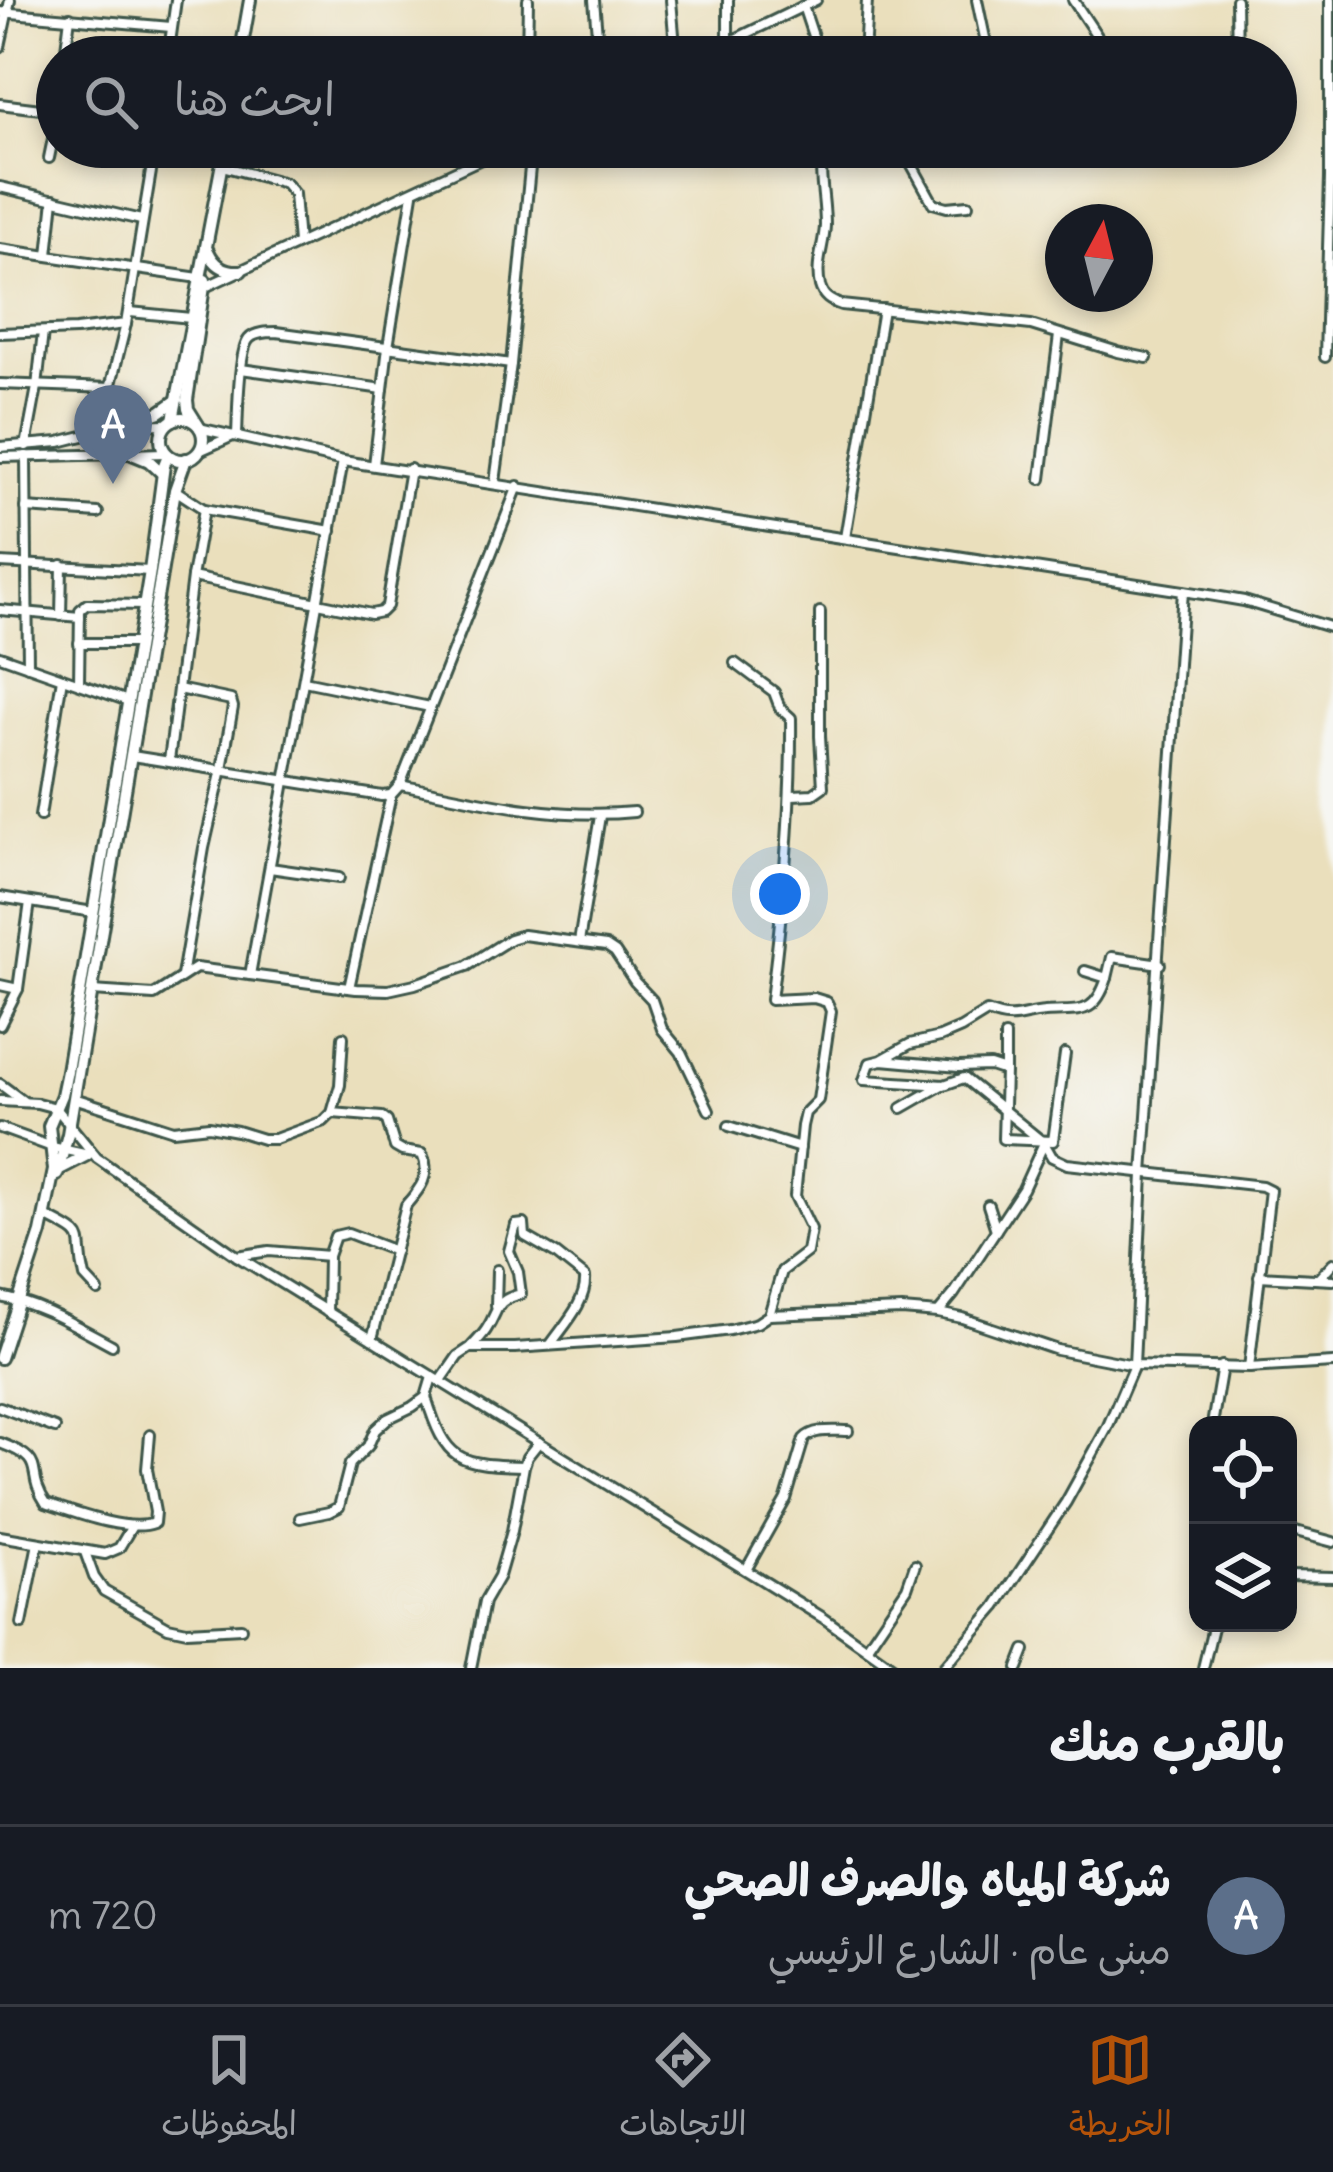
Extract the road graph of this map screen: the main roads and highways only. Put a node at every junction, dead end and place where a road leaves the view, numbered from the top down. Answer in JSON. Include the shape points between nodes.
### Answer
{"nodes":[{"id":1,"x":250,"y":0,"type":"edge"},
{"id":2,"x":244,"y":36,"type":"edge"},
{"id":3,"x":221,"y":168,"type":"edge"},
{"id":4,"x":208,"y":246,"type":"junction"},
{"id":5,"x":241,"y":271,"type":"road end"},
{"id":6,"x":199,"y":285,"type":"junction"},
{"id":7,"x":177,"y":400,"type":"junction"},
{"id":8,"x":170,"y":422,"type":"junction"},
{"id":9,"x":199,"y":426,"type":"junction"},
{"id":10,"x":120,"y":428,"type":"road end"},
{"id":11,"x":132,"y":454,"type":"road end"},
{"id":12,"x":167,"y":454,"type":"junction"},
{"id":13,"x":186,"y":459,"type":"junction"},
{"id":14,"x":162,"y":473,"type":"junction"},
{"id":15,"x":125,"y":755,"type":"junction"},
{"id":16,"x":92,"y":1157,"type":"road end"},
{"id":17,"x":60,"y":1169,"type":"junction"},
{"id":18,"x":51,"y":1189,"type":"junction"},
{"id":19,"x":0,"y":1358,"type":"edge"}],
"edges":[{"from":1,"to":2,"type":"highway"},
{"from":3,"to":4,"type":"highway"},
{"from":4,"to":5,"type":"highway","via":[[217,265]]},
{"from":4,"to":6,"type":"highway"},
{"from":6,"to":7,"type":"highway"},
{"from":6,"to":9,"type":"highway","via":[[187,400]]},
{"from":7,"to":8,"type":"highway"},
{"from":7,"to":10,"type":"highway"},
{"from":8,"to":9,"type":"highway"},
{"from":8,"to":12,"type":"highway","via":[[161,438]]},
{"from":9,"to":13,"type":"highway","via":[[199,451]]},
{"from":11,"to":14,"type":"highway"},
{"from":12,"to":13,"type":"highway"},
{"from":12,"to":14,"type":"highway"},
{"from":13,"to":15,"type":"highway"},
{"from":14,"to":15,"type":"highway"},
{"from":15,"to":17,"type":"highway"},
{"from":15,"to":18,"type":"highway","via":[[67,1072],[49,1126]]},
{"from":16,"to":17,"type":"highway"},
{"from":17,"to":18,"type":"highway"},
{"from":18,"to":19,"type":"highway"}]}
